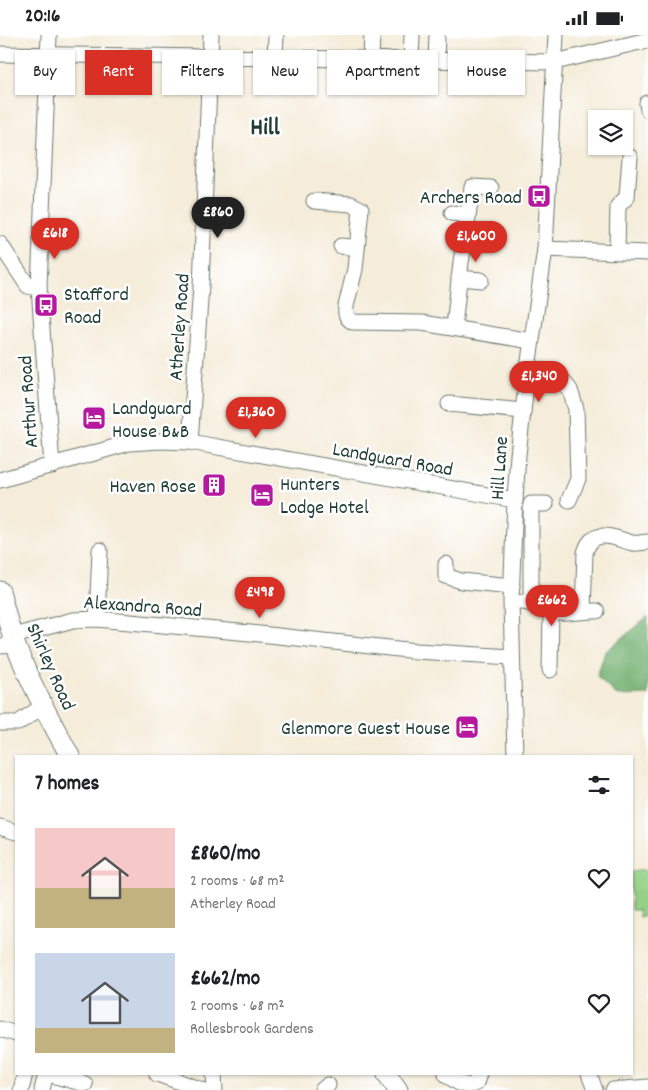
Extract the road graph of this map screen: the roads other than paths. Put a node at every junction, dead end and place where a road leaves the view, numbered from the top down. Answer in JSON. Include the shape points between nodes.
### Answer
{"nodes":[{"id":1,"x":49,"y":35,"type":"edge"},
{"id":2,"x":211,"y":35,"type":"edge"},
{"id":3,"x":276,"y":35,"type":"edge"},
{"id":4,"x":372,"y":35,"type":"edge"},
{"id":5,"x":412,"y":35,"type":"edge"},
{"id":6,"x":437,"y":35,"type":"edge"},
{"id":7,"x":556,"y":35,"type":"edge"},
{"id":8,"x":648,"y":40,"type":"edge"},
{"id":9,"x":48,"y":50,"type":"edge"},
{"id":10,"x":210,"y":50,"type":"edge"},
{"id":11,"x":275,"y":50,"type":"edge"},
{"id":12,"x":371,"y":50,"type":"edge"},
{"id":13,"x":411,"y":50,"type":"edge"},
{"id":14,"x":436,"y":50,"type":"edge"},
{"id":15,"x":0,"y":54,"type":"edge"},
{"id":16,"x":15,"y":54,"type":"edge"},
{"id":17,"x":75,"y":55,"type":"edge"},
{"id":18,"x":162,"y":56,"type":"edge"},
{"id":19,"x":438,"y":60,"type":"edge"},
{"id":20,"x":555,"y":62,"type":"junction"},
{"id":21,"x":46,"y":95,"type":"edge"},
{"id":22,"x":208,"y":95,"type":"edge"},
{"id":23,"x":630,"y":157,"type":"dead end"},
{"id":24,"x":491,"y":188,"type":"dead end"},
{"id":25,"x":314,"y":201,"type":"dead end"},
{"id":26,"x":452,"y":213,"type":"dead end"},
{"id":27,"x":468,"y":215,"type":"junction"},
{"id":28,"x":0,"y":244,"type":"edge"},
{"id":29,"x":341,"y":246,"type":"dead end"},
{"id":30,"x":357,"y":247,"type":"junction"},
{"id":31,"x":545,"y":249,"type":"junction"},
{"id":32,"x":617,"y":251,"type":"junction"},
{"id":33,"x":648,"y":253,"type":"edge"},
{"id":34,"x":459,"y":278,"type":"junction"},
{"id":35,"x":481,"y":280,"type":"dead end"},
{"id":36,"x":39,"y":288,"type":"junction"},
{"id":37,"x":454,"y":327,"type":"junction"},
{"id":38,"x":531,"y":341,"type":"junction"},
{"id":39,"x":528,"y":368,"type":"junction"},
{"id":40,"x":449,"y":404,"type":"dead end"},
{"id":41,"x":523,"y":411,"type":"junction"},
{"id":42,"x":190,"y":442,"type":"junction"},
{"id":43,"x":52,"y":466,"type":"junction"},
{"id":44,"x":0,"y":480,"type":"edge"},
{"id":45,"x":515,"y":500,"type":"junction"},
{"id":46,"x":569,"y":500,"type":"dead end"},
{"id":47,"x":546,"y":504,"type":"dead end"},
{"id":48,"x":648,"y":541,"type":"edge"},
{"id":49,"x":100,"y":550,"type":"dead end"},
{"id":50,"x":446,"y":564,"type":"dead end"},
{"id":51,"x":0,"y":591,"type":"edge"},
{"id":52,"x":511,"y":593,"type":"junction"},
{"id":53,"x":531,"y":603,"type":"junction"},
{"id":54,"x":551,"y":611,"type":"junction"},
{"id":55,"x":97,"y":619,"type":"junction"},
{"id":56,"x":10,"y":642,"type":"edge"},
{"id":57,"x":512,"y":657,"type":"junction"},
{"id":58,"x":550,"y":670,"type":"dead end"},
{"id":59,"x":43,"y":706,"type":"junction"},
{"id":60,"x":0,"y":723,"type":"edge"},
{"id":61,"x":69,"y":755,"type":"edge"},
{"id":62,"x":515,"y":755,"type":"edge"},
{"id":63,"x":0,"y":827,"type":"edge"},
{"id":64,"x":15,"y":832,"type":"edge"},
{"id":65,"x":0,"y":1029,"type":"edge"},
{"id":66,"x":15,"y":1034,"type":"edge"},
{"id":67,"x":25,"y":1075,"type":"edge"},
{"id":68,"x":47,"y":1075,"type":"edge"},
{"id":69,"x":51,"y":1075,"type":"edge"},
{"id":70,"x":388,"y":1075,"type":"edge"},
{"id":71,"x":448,"y":1075,"type":"edge"},
{"id":72,"x":480,"y":1075,"type":"edge"},
{"id":73,"x":589,"y":1075,"type":"edge"},
{"id":74,"x":166,"y":1081,"type":"edge"},
{"id":75,"x":85,"y":1083,"type":"edge"},
{"id":76,"x":648,"y":1087,"type":"edge"},
{"id":77,"x":21,"y":1090,"type":"edge"},
{"id":78,"x":42,"y":1090,"type":"edge"},
{"id":79,"x":203,"y":1090,"type":"edge"},
{"id":80,"x":398,"y":1090,"type":"edge"},
{"id":81,"x":595,"y":1090,"type":"edge"},
{"id":82,"x":613,"y":1090,"type":"edge"}],
"edges":[{"from":1,"to":9,"type":"street","name":"Arthur Road"},
{"from":2,"to":10,"type":"street","name":"Atherley Road"},
{"from":3,"to":11,"type":"street"},
{"from":4,"to":12,"type":"street"},
{"from":5,"to":13,"type":"street"},
{"from":6,"to":14,"type":"street"},
{"from":7,"to":20,"type":"street","name":"Hill Lane"},
{"from":8,"to":20,"type":"street"},
{"from":15,"to":16,"type":"street"},
{"from":17,"to":18,"type":"street"},
{"from":19,"to":20,"type":"street"},
{"from":20,"to":31,"type":"street","name":"Hill Lane"},
{"from":21,"to":36,"type":"street","name":"Arthur Road"},
{"from":22,"to":42,"type":"street","name":"Atherley Road","via":[[201,286]]},
{"from":23,"to":32,"type":"street","via":[[627,197],[613,203]]},
{"from":24,"to":27,"type":"street","via":[[472,187]]},
{"from":25,"to":30,"type":"street","via":[[360,209]]},
{"from":26,"to":27,"type":"street"},
{"from":27,"to":34,"type":"street"},
{"from":28,"to":36,"type":"street","via":[[28,286]]},
{"from":29,"to":30,"type":"street"},
{"from":30,"to":37,"type":"street","via":[[345,313],[348,319],[362,323],[422,323]]},
{"from":31,"to":32,"type":"street"},
{"from":31,"to":38,"type":"street","name":"Hill Lane"},
{"from":32,"to":33,"type":"street"},
{"from":34,"to":35,"type":"street"},
{"from":34,"to":37,"type":"street"},
{"from":36,"to":43,"type":"street","name":"Arthur Road"},
{"from":37,"to":38,"type":"street"},
{"from":38,"to":39,"type":"street","name":"Hill Lane"},
{"from":39,"to":41,"type":"street","name":"Hill Lane"},
{"from":39,"to":46,"type":"street","via":[[561,378],[570,390],[576,409],[578,479]]},
{"from":40,"to":41,"type":"street"},
{"from":41,"to":45,"type":"street","name":"Hill Lane"},
{"from":42,"to":43,"type":"street","name":"Landguard Road","via":[[129,443]]},
{"from":42,"to":45,"type":"street","name":"Landguard Road"},
{"from":43,"to":44,"type":"street","name":"Landguard Road"},
{"from":45,"to":52,"type":"street","name":"Hill Lane"},
{"from":47,"to":53,"type":"street","via":[[531,504],[536,561]]},
{"from":48,"to":54,"type":"street","via":[[634,543],[603,535],[590,541],[585,553],[590,610]]},
{"from":49,"to":55,"type":"street"},
{"from":50,"to":52,"type":"street","via":[[446,576]]},
{"from":51,"to":56,"type":"main road","name":"Shirley Road"},
{"from":52,"to":53,"type":"street"},
{"from":52,"to":57,"type":"street","name":"Hill Lane"},
{"from":53,"to":54,"type":"street"},
{"from":54,"to":58,"type":"street"},
{"from":55,"to":56,"type":"street","name":"Alexandra Road","via":[[73,620]]},
{"from":55,"to":57,"type":"street","name":"Alexandra Road","via":[[416,651]]},
{"from":56,"to":59,"type":"main road","name":"Shirley Road"},
{"from":57,"to":62,"type":"street","name":"Hill Lane"},
{"from":59,"to":60,"type":"street","via":[[18,723]]},
{"from":59,"to":61,"type":"main road","name":"Shirley Road"},
{"from":63,"to":64,"type":"street"},
{"from":65,"to":66,"type":"street"},
{"from":67,"to":77,"type":"street"},
{"from":68,"to":78,"type":"street"},
{"from":69,"to":75,"type":"street"},
{"from":70,"to":80,"type":"main road"},
{"from":71,"to":72,"type":"street","via":[[469,1086],[476,1083]]},
{"from":73,"to":81,"type":"street"},
{"from":74,"to":79,"type":"street"},
{"from":76,"to":82,"type":"street"}]}
